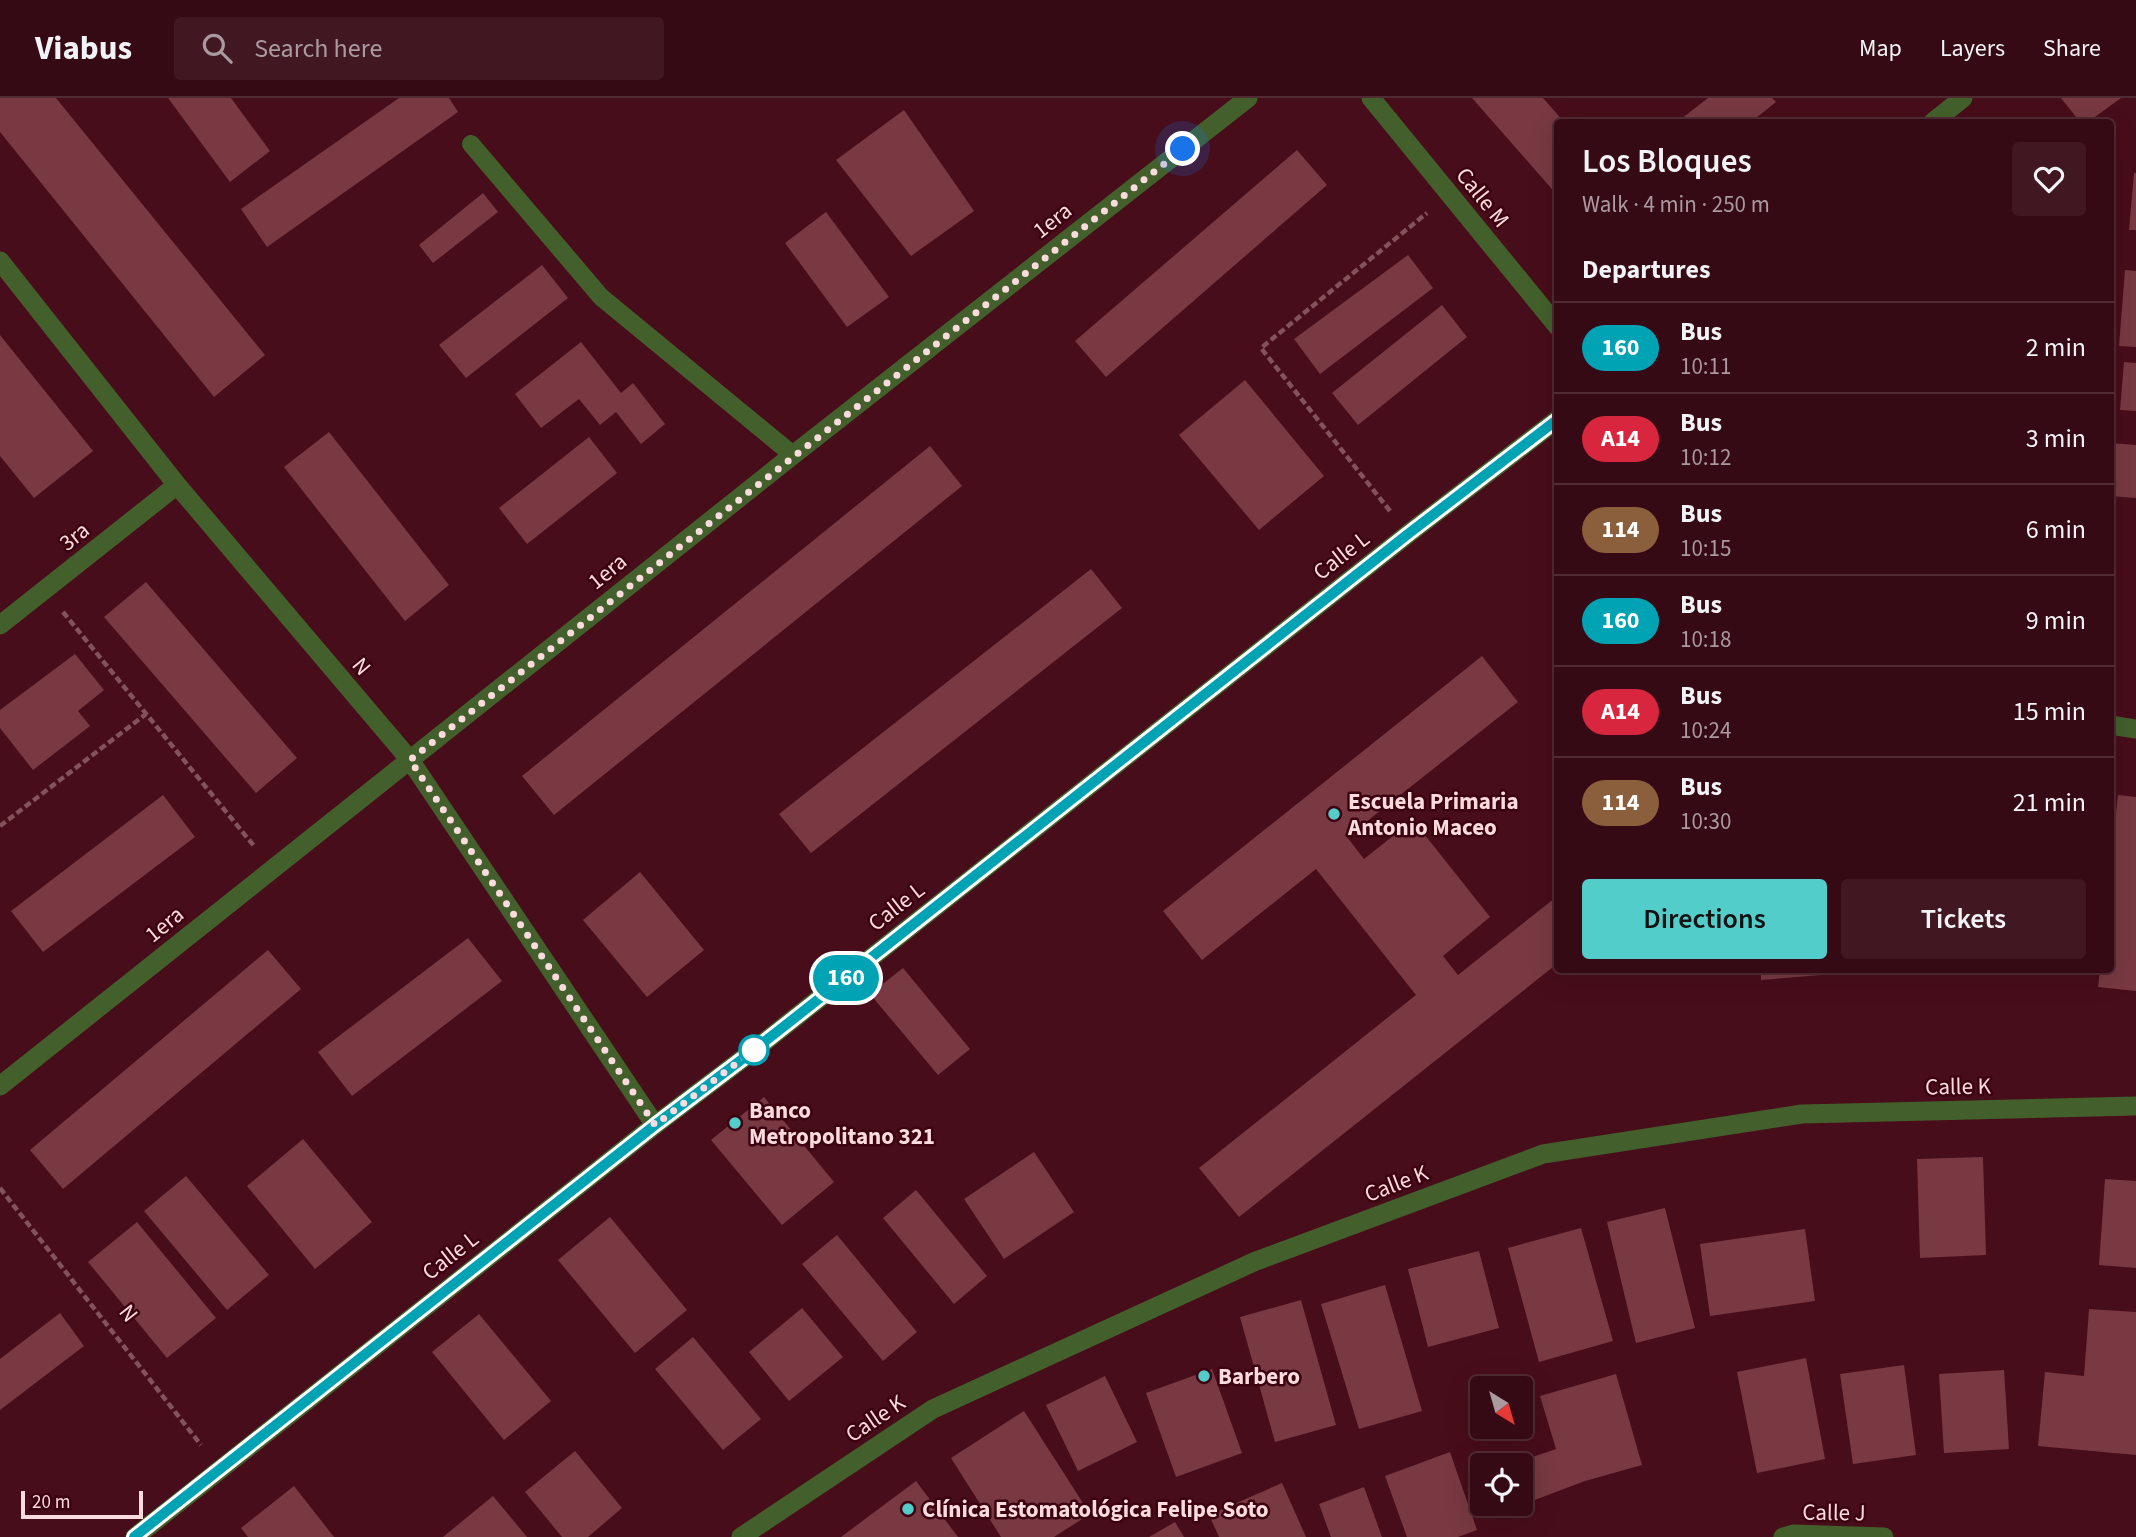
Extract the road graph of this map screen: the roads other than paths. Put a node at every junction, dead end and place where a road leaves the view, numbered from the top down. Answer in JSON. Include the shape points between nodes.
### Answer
{"nodes":[{"id":1,"x":1248,"y":98,"type":"edge"},
{"id":2,"x":1371,"y":98,"type":"edge"},
{"id":3,"x":1963,"y":98,"type":"edge"},
{"id":4,"x":1937,"y":119,"type":"edge"},
{"id":5,"x":471,"y":144,"type":"dead end"},
{"id":6,"x":0,"y":261,"type":"edge"},
{"id":7,"x":1554,"y":322,"type":"edge"},
{"id":8,"x":1554,"y":422,"type":"edge"},
{"id":9,"x":793,"y":455,"type":"junction"},
{"id":10,"x":177,"y":485,"type":"junction"},
{"id":11,"x":0,"y":625,"type":"edge"},
{"id":12,"x":2114,"y":726,"type":"edge"},
{"id":13,"x":2136,"y":729,"type":"edge"},
{"id":14,"x":410,"y":760,"type":"junction"},
{"id":15,"x":0,"y":1086,"type":"edge"},
{"id":16,"x":2136,"y":1106,"type":"edge"},
{"id":17,"x":655,"y":1125,"type":"junction"},
{"id":18,"x":135,"y":1537,"type":"edge"},
{"id":19,"x":741,"y":1537,"type":"edge"},
{"id":20,"x":1783,"y":1537,"type":"edge"},
{"id":21,"x":1884,"y":1537,"type":"edge"}],
"edges":[{"from":1,"to":9,"type":"street","name":"1era"},
{"from":2,"to":7,"type":"street","name":"Calle M"},
{"from":3,"to":4,"type":"street"},
{"from":5,"to":9,"type":"lane","via":[[601,297]]},
{"from":6,"to":10,"type":"street","name":"N"},
{"from":8,"to":17,"type":"street","name":"Calle L"},
{"from":9,"to":14,"type":"street","name":"1era"},
{"from":10,"to":11,"type":"street","name":"3ra"},
{"from":10,"to":14,"type":"street","name":"N"},
{"from":12,"to":13,"type":"street"},
{"from":14,"to":15,"type":"street","name":"1era"},
{"from":14,"to":17,"type":"street","name":"N"},
{"from":16,"to":19,"type":"street","name":"Calle K","via":[[1802,1114],[1543,1154],[1256,1261],[933,1409]]},
{"from":17,"to":18,"type":"street","name":"Calle L"},
{"from":20,"to":21,"type":"street","name":"Calle J"}]}
